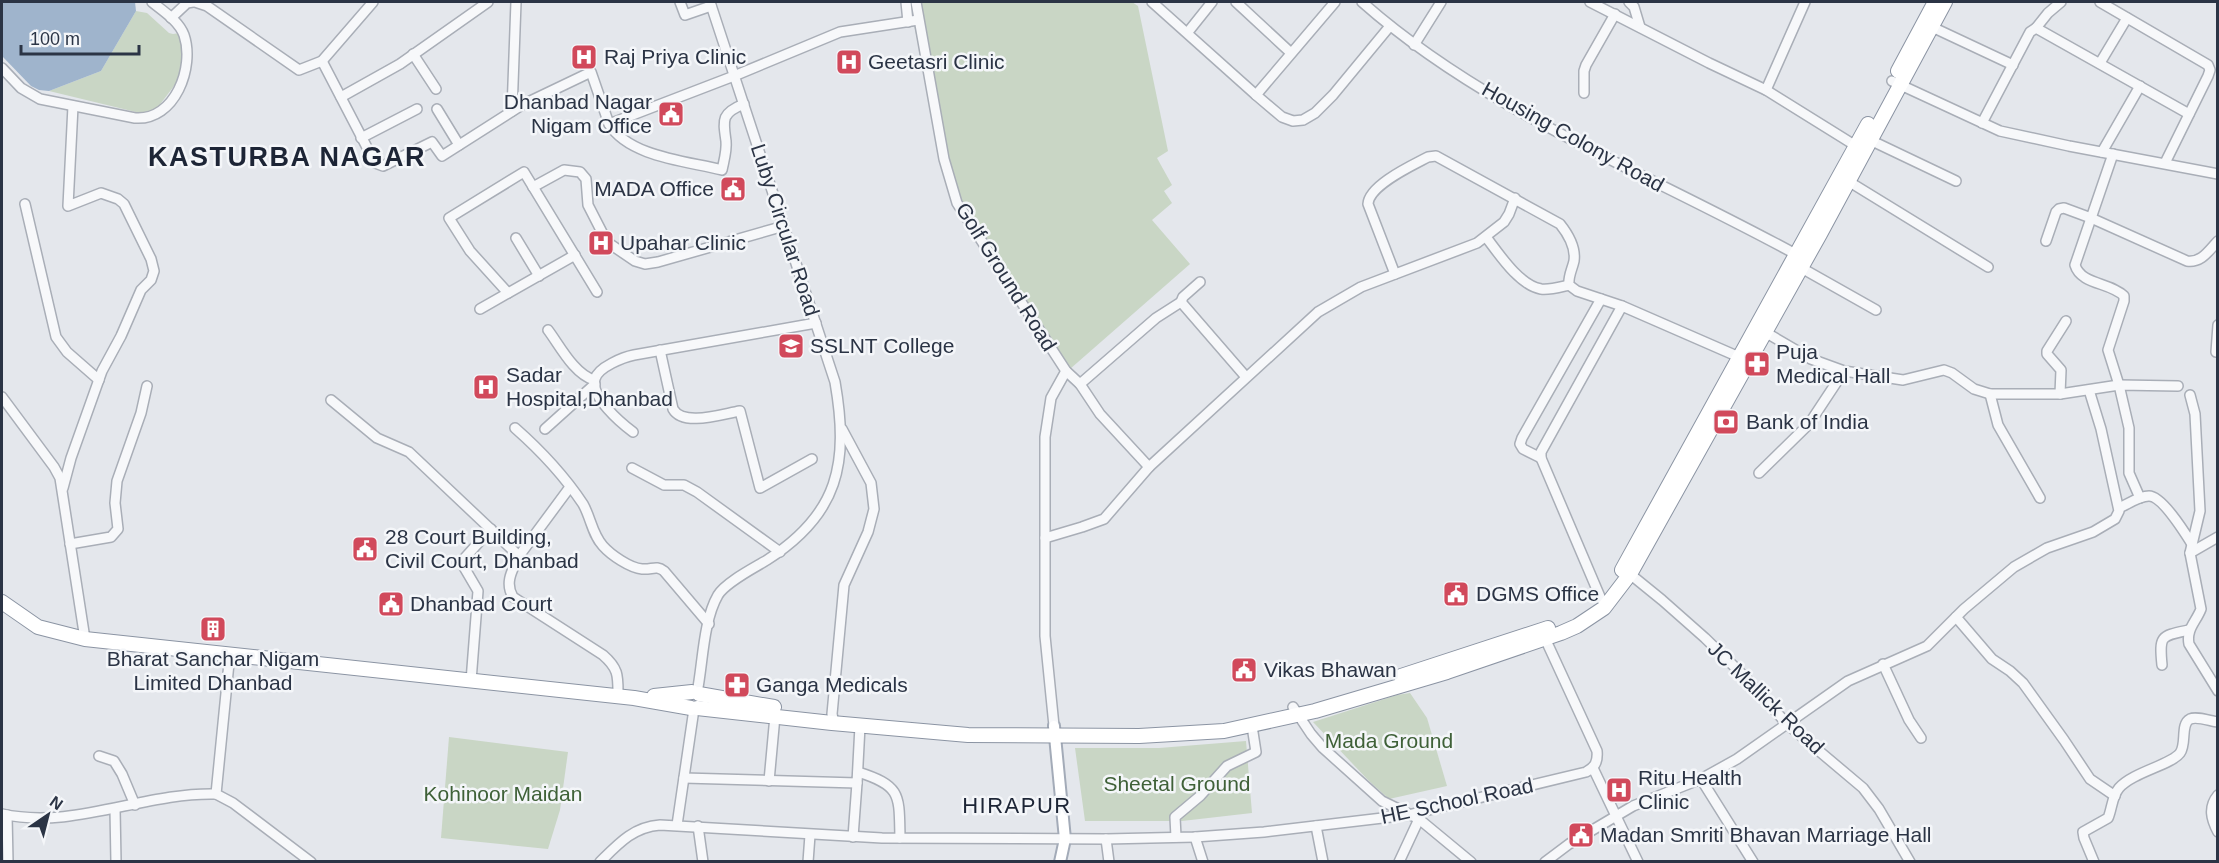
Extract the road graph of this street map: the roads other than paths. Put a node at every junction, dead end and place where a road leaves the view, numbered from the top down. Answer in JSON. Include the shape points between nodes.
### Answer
{"nodes":[{"id":1,"x":152,"y":2,"type":"edge"},
{"id":2,"x":194,"y":2,"type":"edge"},
{"id":3,"x":373,"y":2,"type":"edge"},
{"id":4,"x":488,"y":2,"type":"edge"},
{"id":5,"x":516,"y":2,"type":"edge"},
{"id":6,"x":681,"y":2,"type":"edge"},
{"id":7,"x":906,"y":2,"type":"edge"},
{"id":8,"x":916,"y":2,"type":"edge"},
{"id":9,"x":1152,"y":2,"type":"edge"},
{"id":10,"x":1212,"y":2,"type":"edge"},
{"id":11,"x":1236,"y":2,"type":"edge"},
{"id":12,"x":1335,"y":2,"type":"edge"},
{"id":13,"x":1362,"y":2,"type":"edge"},
{"id":14,"x":1441,"y":2,"type":"edge"},
{"id":15,"x":1590,"y":2,"type":"edge"},
{"id":16,"x":1629,"y":2,"type":"edge"},
{"id":17,"x":1803,"y":2,"type":"edge"},
{"id":18,"x":1935,"y":2,"type":"edge"},
{"id":19,"x":1946,"y":2,"type":"edge"},
{"id":20,"x":2061,"y":2,"type":"edge"},
{"id":21,"x":2100,"y":2,"type":"edge"},
{"id":22,"x":711,"y":4,"type":"edge"},
{"id":23,"x":1616,"y":15,"type":"junction"},
{"id":24,"x":171,"y":18,"type":"junction"},
{"id":25,"x":2127,"y":18,"type":"junction"},
{"id":26,"x":918,"y":20,"type":"junction"},
{"id":27,"x":908,"y":22,"type":"junction"},
{"id":28,"x":1390,"y":26,"type":"junction"},
{"id":29,"x":1640,"y":27,"type":"junction"},
{"id":30,"x":1932,"y":27,"type":"junction"},
{"id":31,"x":2036,"y":28,"type":"junction"},
{"id":32,"x":1188,"y":32,"type":"junction"},
{"id":33,"x":1414,"y":45,"type":"junction"},
{"id":34,"x":1291,"y":53,"type":"junction"},
{"id":35,"x":413,"y":54,"type":"junction"},
{"id":36,"x":322,"y":61,"type":"junction"},
{"id":37,"x":2100,"y":63,"type":"junction"},
{"id":38,"x":2013,"y":65,"type":"junction"},
{"id":39,"x":2,"y":68,"type":"edge"},
{"id":40,"x":734,"y":76,"type":"junction"},
{"id":41,"x":1896,"y":83,"type":"junction"},
{"id":42,"x":2140,"y":86,"type":"junction"},
{"id":43,"x":436,"y":89,"type":"dead end"},
{"id":44,"x":1766,"y":90,"type":"junction"},
{"id":45,"x":1584,"y":93,"type":"dead end"},
{"id":46,"x":1256,"y":95,"type":"junction"},
{"id":47,"x":341,"y":97,"type":"junction"},
{"id":48,"x":744,"y":104,"type":"junction"},
{"id":49,"x":73,"y":106,"type":"junction"},
{"id":50,"x":417,"y":109,"type":"dead end"},
{"id":51,"x":437,"y":109,"type":"dead end"},
{"id":52,"x":512,"y":111,"type":"junction"},
{"id":53,"x":2189,"y":114,"type":"junction"},
{"id":54,"x":1982,"y":123,"type":"junction"},
{"id":55,"x":609,"y":124,"type":"junction"},
{"id":56,"x":362,"y":138,"type":"junction"},
{"id":57,"x":1870,"y":140,"type":"junction"},
{"id":58,"x":459,"y":145,"type":"junction"},
{"id":59,"x":1856,"y":146,"type":"junction"},
{"id":60,"x":2102,"y":152,"type":"junction"},
{"id":61,"x":2113,"y":154,"type":"junction"},
{"id":62,"x":2165,"y":163,"type":"junction"},
{"id":63,"x":2217,"y":174,"type":"edge"},
{"id":64,"x":1848,"y":180,"type":"junction"},
{"id":65,"x":1956,"y":181,"type":"dead end"},
{"id":66,"x":533,"y":187,"type":"junction"},
{"id":67,"x":1515,"y":198,"type":"junction"},
{"id":68,"x":25,"y":204,"type":"dead end"},
{"id":69,"x":2091,"y":218,"type":"junction"},
{"id":70,"x":784,"y":226,"type":"junction"},
{"id":71,"x":1486,"y":237,"type":"junction"},
{"id":72,"x":516,"y":238,"type":"dead end"},
{"id":73,"x":2217,"y":240,"type":"edge"},
{"id":74,"x":2046,"y":241,"type":"dead end"},
{"id":75,"x":575,"y":255,"type":"junction"},
{"id":76,"x":1798,"y":261,"type":"junction"},
{"id":77,"x":1988,"y":267,"type":"dead end"},
{"id":78,"x":1395,"y":274,"type":"junction"},
{"id":79,"x":539,"y":276,"type":"junction"},
{"id":80,"x":1200,"y":282,"type":"dead end"},
{"id":81,"x":1569,"y":285,"type":"junction"},
{"id":82,"x":597,"y":292,"type":"dead end"},
{"id":83,"x":508,"y":293,"type":"junction"},
{"id":84,"x":1601,"y":299,"type":"junction"},
{"id":85,"x":1182,"y":302,"type":"junction"},
{"id":86,"x":1622,"y":306,"type":"junction"},
{"id":87,"x":480,"y":309,"type":"dead end"},
{"id":88,"x":1876,"y":310,"type":"dead end"},
{"id":89,"x":2066,"y":321,"type":"dead end"},
{"id":90,"x":816,"y":324,"type":"junction"},
{"id":91,"x":2217,"y":325,"type":"edge"},
{"id":92,"x":548,"y":330,"type":"dead end"},
{"id":93,"x":1765,"y":332,"type":"junction"},
{"id":94,"x":660,"y":350,"type":"junction"},
{"id":95,"x":2216,"y":352,"type":"dead end"},
{"id":96,"x":1739,"y":357,"type":"junction"},
{"id":97,"x":1066,"y":371,"type":"junction"},
{"id":98,"x":1844,"y":371,"type":"junction"},
{"id":99,"x":1246,"y":377,"type":"junction"},
{"id":100,"x":99,"y":380,"type":"junction"},
{"id":101,"x":595,"y":382,"type":"junction"},
{"id":102,"x":1080,"y":384,"type":"junction"},
{"id":103,"x":147,"y":386,"type":"dead end"},
{"id":104,"x":2119,"y":386,"type":"junction"},
{"id":105,"x":2178,"y":386,"type":"dead end"},
{"id":106,"x":2089,"y":390,"type":"junction"},
{"id":107,"x":1990,"y":394,"type":"junction"},
{"id":108,"x":2060,"y":394,"type":"junction"},
{"id":109,"x":2190,"y":395,"type":"dead end"},
{"id":110,"x":2,"y":397,"type":"edge"},
{"id":111,"x":331,"y":400,"type":"dead end"},
{"id":112,"x":840,"y":424,"type":"junction"},
{"id":113,"x":515,"y":428,"type":"dead end"},
{"id":114,"x":545,"y":429,"type":"dead end"},
{"id":115,"x":633,"y":432,"type":"dead end"},
{"id":116,"x":1541,"y":458,"type":"junction"},
{"id":117,"x":812,"y":459,"type":"dead end"},
{"id":118,"x":1149,"y":467,"type":"junction"},
{"id":119,"x":632,"y":468,"type":"dead end"},
{"id":120,"x":1759,"y":473,"type":"dead end"},
{"id":121,"x":570,"y":487,"type":"junction"},
{"id":122,"x":63,"y":488,"type":"junction"},
{"id":123,"x":2040,"y":498,"type":"dead end"},
{"id":124,"x":2140,"y":498,"type":"junction"},
{"id":125,"x":2119,"y":508,"type":"junction"},
{"id":126,"x":491,"y":529,"type":"junction"},
{"id":127,"x":2217,"y":537,"type":"edge"},
{"id":128,"x":1046,"y":538,"type":"junction"},
{"id":129,"x":70,"y":544,"type":"junction"},
{"id":130,"x":2191,"y":548,"type":"junction"},
{"id":131,"x":780,"y":552,"type":"junction"},
{"id":132,"x":519,"y":556,"type":"junction"},
{"id":133,"x":1630,"y":574,"type":"junction"},
{"id":134,"x":1601,"y":599,"type":"junction"},
{"id":135,"x":2,"y":602,"type":"edge"},
{"id":136,"x":1956,"y":617,"type":"junction"},
{"id":137,"x":709,"y":624,"type":"junction"},
{"id":138,"x":2189,"y":630,"type":"junction"},
{"id":139,"x":1543,"y":634,"type":"junction"},
{"id":140,"x":85,"y":639,"type":"junction"},
{"id":141,"x":230,"y":653,"type":"junction"},
{"id":142,"x":1883,"y":664,"type":"junction"},
{"id":143,"x":2162,"y":665,"type":"dead end"},
{"id":144,"x":471,"y":681,"type":"junction"},
{"id":145,"x":2217,"y":691,"type":"edge"},
{"id":146,"x":696,"y":693,"type":"junction"},
{"id":147,"x":618,"y":696,"type":"junction"},
{"id":148,"x":634,"y":698,"type":"junction"},
{"id":149,"x":694,"y":708,"type":"junction"},
{"id":150,"x":1296,"y":711,"type":"junction"},
{"id":151,"x":775,"y":716,"type":"junction"},
{"id":152,"x":833,"y":719,"type":"junction"},
{"id":153,"x":2217,"y":722,"type":"edge"},
{"id":154,"x":1787,"y":724,"type":"junction"},
{"id":155,"x":860,"y":726,"type":"junction"},
{"id":156,"x":1252,"y":726,"type":"junction"},
{"id":157,"x":1054,"y":730,"type":"junction"},
{"id":158,"x":1921,"y":738,"type":"dead end"},
{"id":159,"x":99,"y":756,"type":"dead end"},
{"id":160,"x":1593,"y":768,"type":"junction"},
{"id":161,"x":858,"y":772,"type":"junction"},
{"id":162,"x":684,"y":778,"type":"junction"},
{"id":163,"x":1701,"y":778,"type":"junction"},
{"id":164,"x":769,"y":781,"type":"junction"},
{"id":165,"x":857,"y":783,"type":"junction"},
{"id":166,"x":216,"y":794,"type":"junction"},
{"id":167,"x":2217,"y":795,"type":"edge"},
{"id":168,"x":2115,"y":796,"type":"junction"},
{"id":169,"x":135,"y":805,"type":"junction"},
{"id":170,"x":115,"y":809,"type":"junction"},
{"id":171,"x":4,"y":815,"type":"edge"},
{"id":172,"x":1616,"y":815,"type":"junction"},
{"id":173,"x":1408,"y":816,"type":"junction"},
{"id":174,"x":1419,"y":819,"type":"junction"},
{"id":175,"x":678,"y":825,"type":"junction"},
{"id":176,"x":698,"y":826,"type":"junction"},
{"id":177,"x":1316,"y":826,"type":"junction"},
{"id":178,"x":2217,"y":832,"type":"edge"},
{"id":179,"x":810,"y":835,"type":"junction"},
{"id":180,"x":853,"y":837,"type":"junction"},
{"id":181,"x":1176,"y":837,"type":"junction"},
{"id":182,"x":1195,"y":837,"type":"junction"},
{"id":183,"x":900,"y":838,"type":"junction"},
{"id":184,"x":1065,"y":839,"type":"junction"},
{"id":185,"x":1106,"y":839,"type":"junction"},
{"id":186,"x":8,"y":861,"type":"edge"},
{"id":187,"x":116,"y":861,"type":"edge"},
{"id":188,"x":311,"y":861,"type":"edge"},
{"id":189,"x":600,"y":861,"type":"edge"},
{"id":190,"x":703,"y":861,"type":"edge"},
{"id":191,"x":808,"y":861,"type":"edge"},
{"id":192,"x":1060,"y":861,"type":"edge"},
{"id":193,"x":1109,"y":861,"type":"edge"},
{"id":194,"x":1203,"y":861,"type":"edge"},
{"id":195,"x":1323,"y":861,"type":"edge"},
{"id":196,"x":1399,"y":861,"type":"edge"},
{"id":197,"x":1471,"y":861,"type":"edge"},
{"id":198,"x":1545,"y":861,"type":"edge"},
{"id":199,"x":1638,"y":861,"type":"edge"},
{"id":200,"x":1753,"y":861,"type":"edge"},
{"id":201,"x":1910,"y":861,"type":"edge"},
{"id":202,"x":2094,"y":861,"type":"edge"}],
"edges":[{"from":1,"to":24,"type":"street"},
{"from":2,"to":24,"type":"street","via":[[187,3]]},
{"from":2,"to":36,"type":"street","via":[[207,6],[299,70]]},
{"from":3,"to":36,"type":"street"},
{"from":4,"to":35,"type":"street"},
{"from":5,"to":52,"type":"street"},
{"from":6,"to":22,"type":"street","via":[[685,15]]},
{"from":7,"to":27,"type":"street"},
{"from":8,"to":26,"type":"street","name":"Golf Ground Road"},
{"from":9,"to":32,"type":"street"},
{"from":10,"to":32,"type":"street"},
{"from":11,"to":34,"type":"street"},
{"from":12,"to":34,"type":"street"},
{"from":13,"to":28,"type":"street","name":"Housing Colony Road"},
{"from":14,"to":33,"type":"street"},
{"from":15,"to":23,"type":"street"},
{"from":16,"to":29,"type":"street"},
{"from":17,"to":44,"type":"street"},
{"from":18,"to":41,"type":"highway"},
{"from":19,"to":30,"type":"highway"},
{"from":20,"to":31,"type":"street"},
{"from":21,"to":25,"type":"street"},
{"from":22,"to":40,"type":"street","name":"Luby Circular Road"},
{"from":23,"to":29,"type":"street"},
{"from":23,"to":45,"type":"street","via":[[1586,65]]},
{"from":24,"to":49,"type":"street","via":[[184,34],[187,58],[181,82],[167,106],[142,119]]},
{"from":25,"to":37,"type":"street"},
{"from":25,"to":53,"type":"street","via":[[2208,65],[2208,76]]},
{"from":26,"to":27,"type":"street"},
{"from":26,"to":97,"type":"street","name":"Golf Ground Road","via":[[944,159],[957,203]]},
{"from":27,"to":40,"type":"street","via":[[840,32]]},
{"from":28,"to":33,"type":"street","name":"Housing Colony Road"},
{"from":28,"to":46,"type":"street","via":[[1333,96],[1303,120],[1282,117]]},
{"from":29,"to":44,"type":"street"},
{"from":30,"to":38,"type":"street"},
{"from":30,"to":41,"type":"highway"},
{"from":31,"to":37,"type":"street"},
{"from":31,"to":38,"type":"street"},
{"from":32,"to":46,"type":"street"},
{"from":33,"to":76,"type":"street","name":"Housing Colony Road","via":[[1501,100],[1654,183],[1707,207]]},
{"from":34,"to":46,"type":"street"},
{"from":35,"to":43,"type":"street"},
{"from":35,"to":47,"type":"street"},
{"from":36,"to":47,"type":"street"},
{"from":37,"to":42,"type":"street"},
{"from":38,"to":54,"type":"street"},
{"from":39,"to":49,"type":"street","via":[[31,95]]},
{"from":40,"to":48,"type":"street","name":"Luby Circular Road"},
{"from":40,"to":55,"type":"street"},
{"from":41,"to":54,"type":"street"},
{"from":41,"to":57,"type":"highway"},
{"from":41,"to":59,"type":"highway"},
{"from":42,"to":53,"type":"street"},
{"from":42,"to":60,"type":"street"},
{"from":44,"to":59,"type":"street"},
{"from":47,"to":56,"type":"street"},
{"from":48,"to":55,"type":"street","via":[[730,111],[723,123],[726,142],[722,170],[634,147]]},
{"from":48,"to":70,"type":"street","name":"Luby Circular Road"},
{"from":49,"to":100,"type":"street","via":[[68,206],[98,194],[118,199],[154,266],[153,276],[141,290]]},
{"from":50,"to":56,"type":"street"},
{"from":51,"to":58,"type":"street"},
{"from":52,"to":55,"type":"street","via":[[591,72]]},
{"from":52,"to":58,"type":"street"},
{"from":53,"to":62,"type":"street"},
{"from":54,"to":60,"type":"street","via":[[2000,131]]},
{"from":56,"to":58,"type":"street","via":[[375,163],[383,166],[432,142],[442,156]]},
{"from":57,"to":64,"type":"highway"},
{"from":57,"to":65,"type":"street"},
{"from":59,"to":76,"type":"highway"},
{"from":60,"to":61,"type":"street"},
{"from":61,"to":62,"type":"street"},
{"from":61,"to":69,"type":"street"},
{"from":62,"to":63,"type":"street"},
{"from":64,"to":76,"type":"highway"},
{"from":64,"to":77,"type":"street"},
{"from":66,"to":70,"type":"street","via":[[564,170],[580,172],[586,179],[588,205],[604,239],[645,264]]},
{"from":66,"to":75,"type":"street"},
{"from":66,"to":83,"type":"street","via":[[524,172],[448,218],[470,251]]},
{"from":67,"to":71,"type":"street","via":[[1504,222]]},
{"from":67,"to":78,"type":"street","via":[[1436,156],[1420,161],[1378,187],[1368,204]]},
{"from":67,"to":81,"type":"street","via":[[1567,232],[1574,251]]},
{"from":68,"to":100,"type":"street","via":[[56,337]]},
{"from":69,"to":73,"type":"street","via":[[2194,262]]},
{"from":69,"to":74,"type":"street","via":[[2059,209]]},
{"from":69,"to":104,"type":"street","via":[[2075,265],[2081,276],[2124,296],[2108,350]]},
{"from":70,"to":90,"type":"street","name":"Luby Circular Road"},
{"from":71,"to":78,"type":"street"},
{"from":71,"to":81,"type":"street","via":[[1506,263],[1531,285],[1550,289]]},
{"from":72,"to":79,"type":"street"},
{"from":75,"to":79,"type":"street"},
{"from":75,"to":82,"type":"street"},
{"from":76,"to":88,"type":"street","name":"Housing Colony Road"},
{"from":76,"to":93,"type":"highway"},
{"from":76,"to":96,"type":"highway"},
{"from":78,"to":99,"type":"street","via":[[1361,287],[1318,312]]},
{"from":79,"to":83,"type":"street"},
{"from":80,"to":85,"type":"street"},
{"from":81,"to":84,"type":"street"},
{"from":83,"to":87,"type":"street"},
{"from":84,"to":86,"type":"street"},
{"from":84,"to":116,"type":"street","via":[[1522,438],[1523,449]]},
{"from":85,"to":99,"type":"street"},
{"from":85,"to":102,"type":"street","via":[[1156,318]]},
{"from":86,"to":96,"type":"street"},
{"from":86,"to":116,"type":"street","via":[[1544,445]]},
{"from":89,"to":108,"type":"street","via":[[2047,351],[2061,370]]},
{"from":90,"to":94,"type":"street"},
{"from":90,"to":112,"type":"street","name":"Luby Circular Road","via":[[835,382]]},
{"from":91,"to":95,"type":"street"},
{"from":92,"to":101,"type":"street","via":[[576,367]]},
{"from":93,"to":98,"type":"street","via":[[1811,359]]},
{"from":93,"to":133,"type":"highway"},
{"from":94,"to":101,"type":"street","via":[[615,361],[597,375]]},
{"from":94,"to":117,"type":"street","via":[[677,415],[689,419],[740,411],[760,488]]},
{"from":96,"to":134,"type":"highway","via":[[1620,573]]},
{"from":97,"to":102,"type":"street","name":"Golf Ground Road"},
{"from":97,"to":128,"type":"street","via":[[1051,398],[1045,437]]},
{"from":98,"to":107,"type":"street","via":[[1903,380],[1944,370]]},
{"from":98,"to":120,"type":"street","via":[[1809,424]]},
{"from":99,"to":118,"type":"street"},
{"from":100,"to":122,"type":"street"},
{"from":101,"to":114,"type":"street"},
{"from":101,"to":115,"type":"street","via":[[611,414]]},
{"from":102,"to":118,"type":"street","name":"Golf Ground Road","via":[[1100,414]]},
{"from":103,"to":129,"type":"street","via":[[117,481],[118,529],[111,537]]},
{"from":104,"to":105,"type":"street"},
{"from":104,"to":106,"type":"street"},
{"from":104,"to":124,"type":"street","via":[[2130,436],[2129,473]]},
{"from":106,"to":108,"type":"street"},
{"from":106,"to":125,"type":"street"},
{"from":107,"to":108,"type":"street"},
{"from":107,"to":123,"type":"street","via":[[1998,425]]},
{"from":109,"to":130,"type":"street","via":[[2195,414],[2200,511]]},
{"from":110,"to":122,"type":"street","via":[[54,467]]},
{"from":111,"to":126,"type":"street","via":[[377,438],[409,453]]},
{"from":112,"to":131,"type":"street","name":"Luby Circular Road","via":[[839,463],[828,499],[808,528]]},
{"from":112,"to":152,"type":"street","via":[[871,483],[874,509],[844,585]]},
{"from":113,"to":121,"type":"street"},
{"from":116,"to":134,"type":"street"},
{"from":118,"to":128,"type":"street","via":[[1104,519]]},
{"from":119,"to":131,"type":"street","via":[[664,485],[691,489]]},
{"from":121,"to":132,"type":"street"},
{"from":121,"to":137,"type":"street","via":[[585,507],[603,546],[642,570],[656,567],[664,571]]},
{"from":122,"to":129,"type":"street"},
{"from":124,"to":125,"type":"street"},
{"from":124,"to":130,"type":"street","via":[[2155,496]]},
{"from":125,"to":136,"type":"street","via":[[2115,519],[2093,532],[2047,548],[2014,567]]},
{"from":126,"to":132,"type":"street"},
{"from":126,"to":144,"type":"street","via":[[461,562],[478,591]]},
{"from":127,"to":130,"type":"street"},
{"from":128,"to":157,"type":"street","via":[[1045,636]]},
{"from":129,"to":140,"type":"street"},
{"from":130,"to":138,"type":"street","via":[[2201,609]]},
{"from":131,"to":137,"type":"street","name":"Luby Circular Road","via":[[719,594]]},
{"from":132,"to":147,"type":"street","via":[[509,579],[513,597],[614,664]]},
{"from":133,"to":139,"type":"highway","via":[[1604,608],[1577,626]]},
{"from":133,"to":154,"type":"street","name":"JC Mallick Road","via":[[1705,639]]},
{"from":134,"to":139,"type":"highway"},
{"from":135,"to":140,"type":"highway","via":[[39,627]]},
{"from":136,"to":142,"type":"street","via":[[1927,646]]},
{"from":136,"to":168,"type":"street","via":[[1992,659],[2022,683],[2090,779]]},
{"from":137,"to":146,"type":"street","name":"Luby Circular Road"},
{"from":138,"to":143,"type":"street","via":[[2163,639]]},
{"from":138,"to":145,"type":"street","via":[[2189,644]]},
{"from":139,"to":150,"type":"highway","via":[[1438,675]]},
{"from":139,"to":160,"type":"street","via":[[1598,751]]},
{"from":140,"to":141,"type":"highway"},
{"from":141,"to":144,"type":"highway"},
{"from":141,"to":166,"type":"street"},
{"from":142,"to":154,"type":"street","via":[[1848,681]]},
{"from":142,"to":158,"type":"street"},
{"from":144,"to":147,"type":"highway"},
{"from":146,"to":148,"type":"highway"},
{"from":146,"to":149,"type":"highway","via":[[702,703]]},
{"from":146,"to":152,"type":"highway"},
{"from":147,"to":148,"type":"highway"},
{"from":148,"to":149,"type":"highway"},
{"from":149,"to":151,"type":"highway"},
{"from":149,"to":162,"type":"street"},
{"from":150,"to":156,"type":"highway"},
{"from":150,"to":157,"type":"highway","via":[[1187,726]]},
{"from":150,"to":173,"type":"street","via":[[1323,748],[1382,801]]},
{"from":151,"to":152,"type":"highway"},
{"from":151,"to":164,"type":"street"},
{"from":152,"to":155,"type":"highway"},
{"from":152,"to":157,"type":"highway"},
{"from":153,"to":168,"type":"street","via":[[2188,720],[2180,753],[2122,785]]},
{"from":154,"to":163,"type":"street","via":[[1737,759]]},
{"from":154,"to":201,"type":"street","name":"JC Mallick Road","via":[[1872,798]]},
{"from":155,"to":157,"type":"highway","via":[[968,735]]},
{"from":155,"to":161,"type":"street"},
{"from":156,"to":157,"type":"highway","via":[[1177,735]]},
{"from":156,"to":181,"type":"street","via":[[1256,752],[1227,766],[1175,817]]},
{"from":157,"to":184,"type":"main road"},
{"from":159,"to":169,"type":"street","via":[[114,761]]},
{"from":160,"to":172,"type":"street"},
{"from":160,"to":173,"type":"street","name":"HE School Road"},
{"from":161,"to":165,"type":"street"},
{"from":161,"to":183,"type":"street","via":[[894,790],[899,800]]},
{"from":162,"to":164,"type":"street"},
{"from":162,"to":175,"type":"street"},
{"from":163,"to":172,"type":"street"},
{"from":163,"to":200,"type":"street"},
{"from":164,"to":165,"type":"street"},
{"from":165,"to":180,"type":"street"},
{"from":166,"to":169,"type":"street","via":[[193,794]]},
{"from":166,"to":188,"type":"street"},
{"from":167,"to":178,"type":"street","via":[[2211,812]]},
{"from":168,"to":202,"type":"street","via":[[2108,818],[2083,832]]},
{"from":169,"to":170,"type":"street"},
{"from":170,"to":171,"type":"street","via":[[44,817]]},
{"from":170,"to":187,"type":"street"},
{"from":171,"to":186,"type":"street"},
{"from":172,"to":198,"type":"street"},
{"from":172,"to":199,"type":"street"},
{"from":173,"to":174,"type":"street"},
{"from":173,"to":177,"type":"street","name":"HE School Road"},
{"from":174,"to":196,"type":"street"},
{"from":174,"to":197,"type":"street"},
{"from":175,"to":176,"type":"street","name":"HE School Road"},
{"from":175,"to":189,"type":"street","name":"HE School Road","via":[[638,829]]},
{"from":176,"to":179,"type":"street","name":"HE School Road"},
{"from":176,"to":190,"type":"street"},
{"from":177,"to":182,"type":"street","name":"HE School Road"},
{"from":177,"to":195,"type":"street"},
{"from":179,"to":180,"type":"street","name":"HE School Road"},
{"from":179,"to":191,"type":"street"},
{"from":180,"to":183,"type":"street","name":"HE School Road"},
{"from":181,"to":182,"type":"street","name":"HE School Road"},
{"from":181,"to":185,"type":"street","name":"HE School Road"},
{"from":182,"to":194,"type":"street"},
{"from":183,"to":184,"type":"street","name":"HE School Road"},
{"from":184,"to":185,"type":"street","name":"HE School Road"},
{"from":184,"to":192,"type":"main road"},
{"from":185,"to":193,"type":"street"}]}
